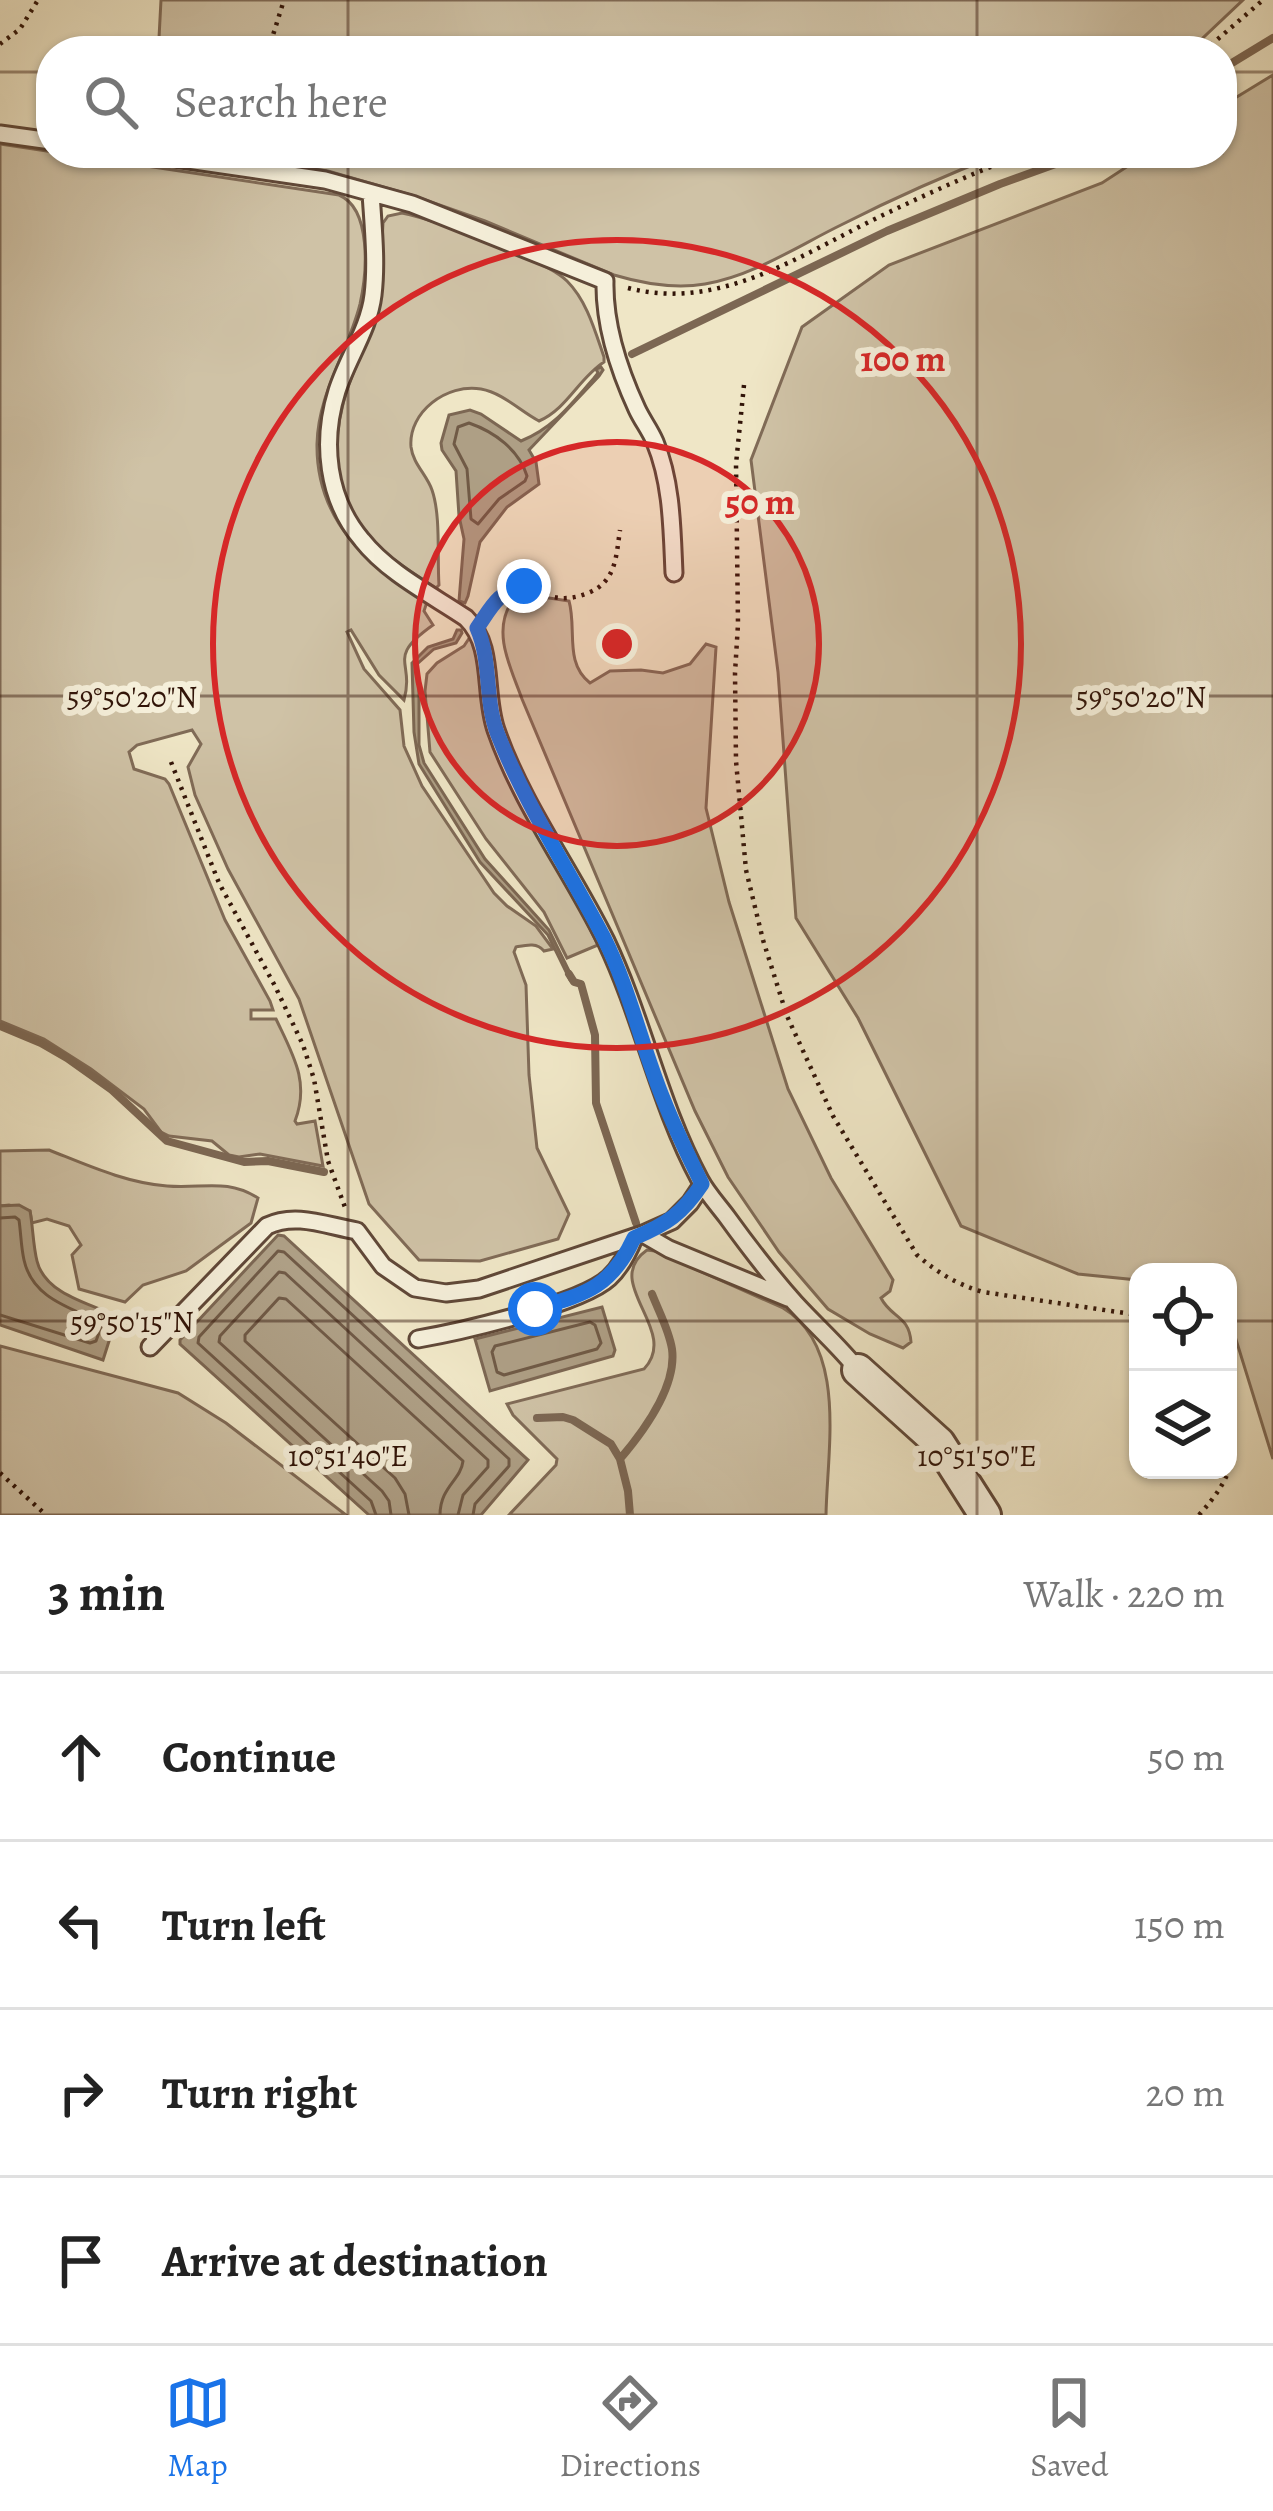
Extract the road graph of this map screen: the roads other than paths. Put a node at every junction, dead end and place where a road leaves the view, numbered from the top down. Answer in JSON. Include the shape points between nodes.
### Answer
{"nodes":[{"id":1,"x":0,"y":134,"type":"edge"},
{"id":2,"x":36,"y":139,"type":"edge"},
{"id":3,"x":243,"y":168,"type":"edge"},
{"id":4,"x":371,"y":193,"type":"junction"},
{"id":5,"x":674,"y":573,"type":"dead end"},
{"id":6,"x":702,"y":1184,"type":"junction"},
{"id":7,"x":639,"y":1236,"type":"junction"},
{"id":8,"x":793,"y":1300,"type":"junction"},
{"id":9,"x":418,"y":1339,"type":"dead end"},
{"id":10,"x":150,"y":1346,"type":"dead end"},
{"id":11,"x":858,"y":1370,"type":"joint"},
{"id":12,"x":985,"y":1515,"type":"edge"}],
"edges":[{"from":1,"to":2,"type":"lane"},
{"from":3,"to":4,"type":"lane"},
{"from":4,"to":5,"type":"lane","via":[[605,281],[616,351],[670,496]]},
{"from":4,"to":6,"type":"lane","via":[[373,294],[332,411],[335,490],[376,555],[477,628],[495,728],[605,940]]},
{"from":6,"to":7,"type":"lane","via":[[672,1220]]},
{"from":6,"to":8,"type":"lane"},
{"from":7,"to":8,"type":"lane"},
{"from":7,"to":9,"type":"lane","via":[[610,1277],[577,1297]]},
{"from":7,"to":10,"type":"lane","via":[[501,1283],[446,1292],[405,1282],[357,1231],[293,1219],[267,1226]]},
{"from":8,"to":11,"type":"lane"},
{"from":11,"to":12,"type":"street","via":[[939,1443]]}]}
